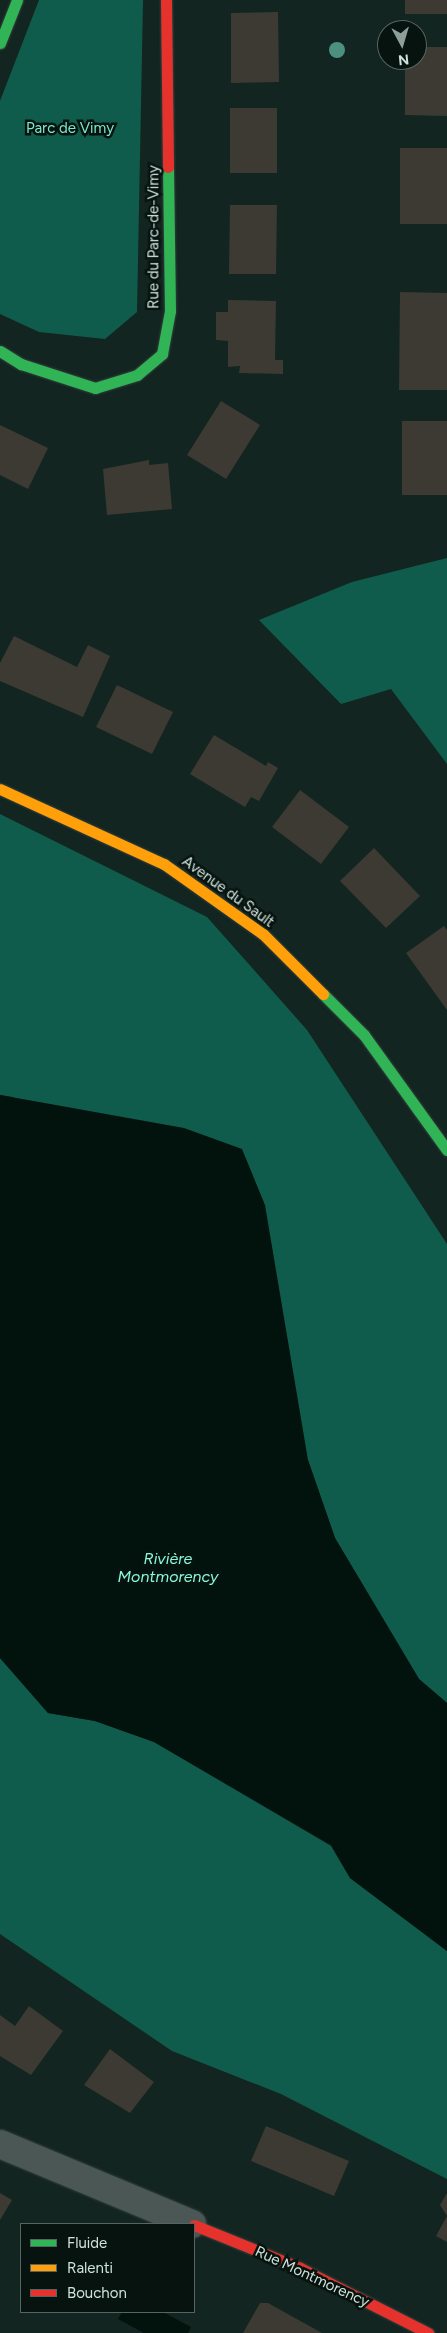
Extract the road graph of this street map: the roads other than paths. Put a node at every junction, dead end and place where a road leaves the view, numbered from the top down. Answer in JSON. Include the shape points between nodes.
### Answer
{"nodes":[{"id":1,"x":17,"y":0,"type":"edge"},
{"id":2,"x":166,"y":0,"type":"edge"},
{"id":3,"x":0,"y":43,"type":"edge"},
{"id":4,"x":0,"y":352,"type":"edge"},
{"id":5,"x":0,"y":789,"type":"edge"},
{"id":6,"x":447,"y":1150,"type":"edge"},
{"id":7,"x":0,"y":2144,"type":"edge"},
{"id":8,"x":188,"y":2223,"type":"edge"},
{"id":9,"x":195,"y":2226,"type":"edge"},
{"id":10,"x":428,"y":2333,"type":"edge"}],
"edges":[{"from":1,"to":3,"type":"street"},
{"from":2,"to":4,"type":"street","name":"Rue du Parc-de-Vimy","via":[[170,311],[162,354],[137,376],[95,388],[21,364]]},
{"from":5,"to":6,"type":"street","name":"Avenue du Sault","via":[[164,864],[263,934],[364,1035]]},
{"from":7,"to":8,"type":"street","name":"Rue Montmorency"},
{"from":9,"to":10,"type":"street","name":"Rue Montmorency","via":[[300,2268]]}]}
